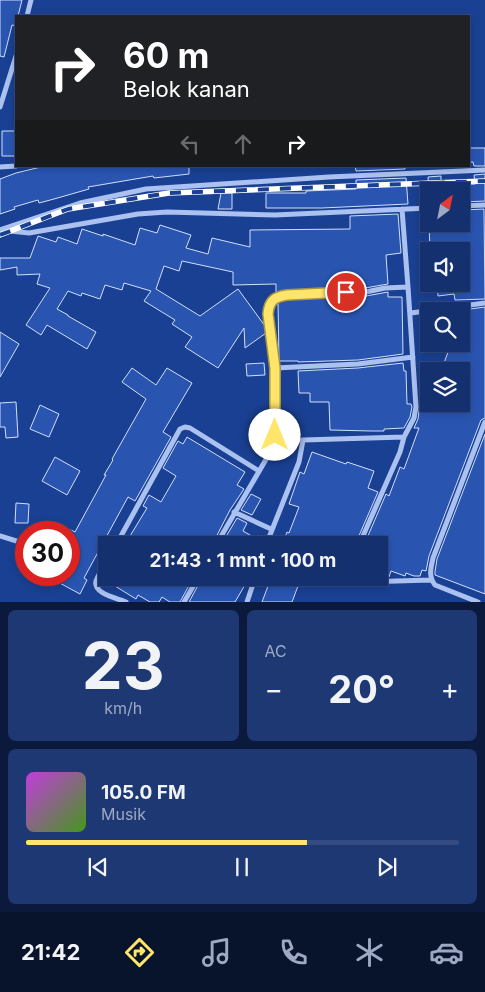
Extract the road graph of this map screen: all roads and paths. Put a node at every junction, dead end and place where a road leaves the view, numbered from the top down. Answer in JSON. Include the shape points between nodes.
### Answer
{"nodes":[{"id":1,"x":31,"y":0,"type":"edge"},
{"id":2,"x":27,"y":15,"type":"edge"},
{"id":3,"x":15,"y":59,"type":"edge"},
{"id":4,"x":0,"y":107,"type":"edge"},
{"id":5,"x":15,"y":166,"type":"edge"},
{"id":6,"x":0,"y":167,"type":"edge"},
{"id":7,"x":485,"y":170,"type":"edge"},
{"id":8,"x":485,"y":205,"type":"edge"},
{"id":9,"x":470,"y":206,"type":"edge"},
{"id":10,"x":420,"y":209,"type":"edge"},
{"id":11,"x":402,"y":210,"type":"junction"},
{"id":12,"x":0,"y":230,"type":"edge"},
{"id":13,"x":408,"y":287,"type":"junction"},
{"id":14,"x":485,"y":303,"type":"edge"},
{"id":15,"x":411,"y":313,"type":"junction"},
{"id":16,"x":414,"y":357,"type":"junction"},
{"id":17,"x":275,"y":368,"type":"junction"},
{"id":18,"x":485,"y":422,"type":"edge"},
{"id":19,"x":404,"y":437,"type":"junction"},
{"id":20,"x":303,"y":440,"type":"junction"},
{"id":21,"x":275,"y":444,"type":"junction"},
{"id":22,"x":259,"y":471,"type":"junction"},
{"id":23,"x":234,"y":512,"type":"junction"},
{"id":24,"x":271,"y":529,"type":"junction"},
{"id":25,"x":0,"y":536,"type":"edge"},
{"id":26,"x":121,"y":536,"type":"edge"},
{"id":27,"x":221,"y":536,"type":"edge"},
{"id":28,"x":269,"y":536,"type":"edge"},
{"id":29,"x":364,"y":536,"type":"edge"},
{"id":30,"x":15,"y":541,"type":"edge"},
{"id":31,"x":98,"y":578,"type":"edge"},
{"id":32,"x":431,"y":580,"type":"junction"},
{"id":33,"x":388,"y":581,"type":"edge"},
{"id":34,"x":193,"y":586,"type":"edge"},
{"id":35,"x":252,"y":586,"type":"edge"},
{"id":36,"x":126,"y":602,"type":"edge"},
{"id":37,"x":184,"y":602,"type":"edge"},
{"id":38,"x":247,"y":602,"type":"edge"},
{"id":39,"x":478,"y":602,"type":"edge"}],
"edges":[{"from":1,"to":2,"type":"street"},
{"from":3,"to":4,"type":"street"},
{"from":5,"to":6,"type":"street"},
{"from":7,"to":12,"type":"street","via":[[146,189],[80,203]]},
{"from":8,"to":9,"type":"street"},
{"from":10,"to":11,"type":"street"},
{"from":11,"to":12,"type":"street","via":[[275,215],[167,212],[29,233]]},
{"from":11,"to":13,"type":"street"},
{"from":13,"to":15,"type":"street"},
{"from":13,"to":17,"type":"street","via":[[277,296],[268,307]]},
{"from":14,"to":15,"type":"street"},
{"from":15,"to":16,"type":"street"},
{"from":16,"to":17,"type":"street","via":[[358,364]]},
{"from":16,"to":19,"type":"street","via":[[416,407]]},
{"from":17,"to":21,"type":"street"},
{"from":18,"to":32,"type":"street","via":[[433,558]]},
{"from":19,"to":20,"type":"street"},
{"from":19,"to":29,"type":"street"},
{"from":20,"to":21,"type":"street"},
{"from":20,"to":24,"type":"street","via":[[299,462]]},
{"from":21,"to":22,"type":"street"},
{"from":22,"to":23,"type":"street"},
{"from":22,"to":26,"type":"street","via":[[184,427]]},
{"from":23,"to":24,"type":"street"},
{"from":23,"to":27,"type":"street"},
{"from":24,"to":28,"type":"street"},
{"from":25,"to":30,"type":"street"},
{"from":31,"to":36,"type":"street","via":[[96,587],[100,592]]},
{"from":32,"to":33,"type":"street"},
{"from":32,"to":39,"type":"street","via":[[435,585]]},
{"from":34,"to":37,"type":"street"},
{"from":35,"to":38,"type":"street"}]}
